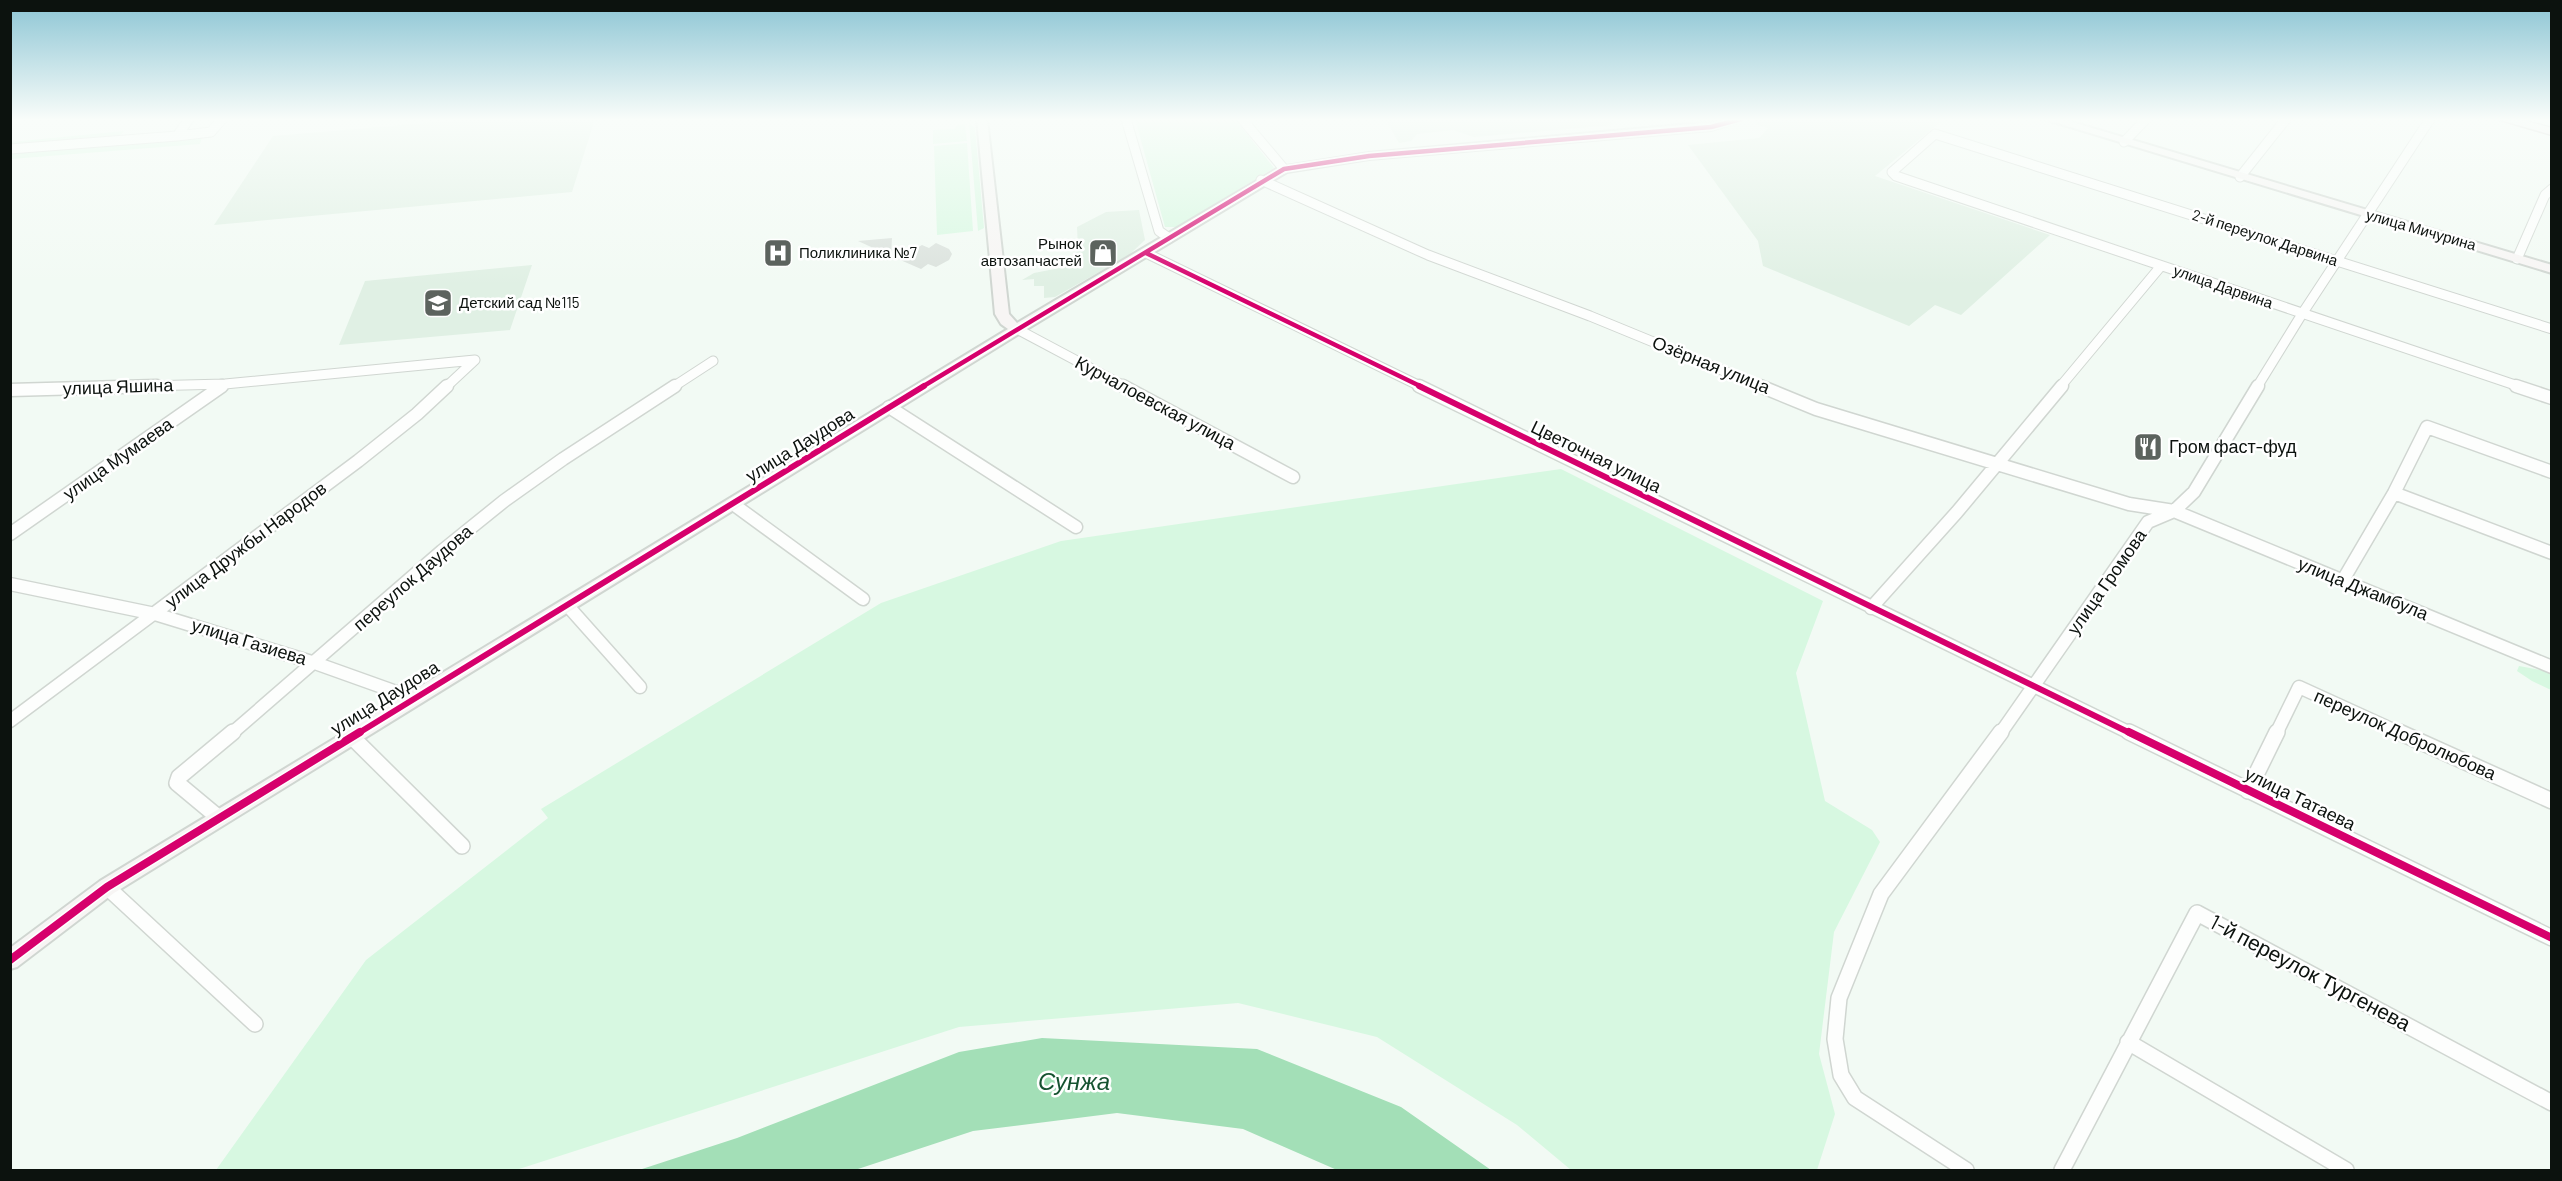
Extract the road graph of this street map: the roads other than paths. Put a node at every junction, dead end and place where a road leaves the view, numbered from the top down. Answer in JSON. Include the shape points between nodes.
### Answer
{"nodes":[{"id":1,"x":988,"y":174,"type":"edge"},
{"id":2,"x":1142,"y":174,"type":"edge"},
{"id":3,"x":1273,"y":174,"type":"edge"},
{"id":4,"x":2062,"y":174,"type":"edge"},
{"id":5,"x":2230,"y":174,"type":"edge"},
{"id":6,"x":2242,"y":174,"type":"edge"},
{"id":7,"x":2393,"y":174,"type":"edge"},
{"id":8,"x":1896,"y":176,"type":"edge"},
{"id":9,"x":2240,"y":177,"type":"junction"},
{"id":10,"x":1261,"y":180,"type":"junction"},
{"id":11,"x":2552,"y":189,"type":"edge"},
{"id":12,"x":2366,"y":214,"type":"junction"},
{"id":13,"x":1169,"y":238,"type":"junction"},
{"id":14,"x":1146,"y":253,"type":"junction"},
{"id":15,"x":2517,"y":258,"type":"junction"},
{"id":16,"x":2336,"y":261,"type":"junction"},
{"id":17,"x":2161,"y":266,"type":"junction"},
{"id":18,"x":2552,"y":269,"type":"edge"},
{"id":19,"x":2302,"y":314,"type":"junction"},
{"id":20,"x":1017,"y":329,"type":"junction"},
{"id":21,"x":2552,"y":329,"type":"edge"},
{"id":22,"x":475,"y":360,"type":"joint"},
{"id":23,"x":712,"y":361,"type":"dead end"},
{"id":24,"x":225,"y":384,"type":"junction"},
{"id":25,"x":10,"y":390,"type":"edge"},
{"id":26,"x":2552,"y":398,"type":"edge"},
{"id":27,"x":889,"y":407,"type":"junction"},
{"id":28,"x":1997,"y":464,"type":"junction"},
{"id":29,"x":2552,"y":471,"type":"edge"},
{"id":30,"x":1293,"y":477,"type":"dead end"},
{"id":31,"x":2394,"y":493,"type":"junction"},
{"id":32,"x":733,"y":504,"type":"junction"},
{"id":33,"x":2174,"y":511,"type":"junction"},
{"id":34,"x":1076,"y":527,"type":"dead end"},
{"id":35,"x":10,"y":534,"type":"edge"},
{"id":36,"x":2552,"y":553,"type":"edge"},
{"id":37,"x":2343,"y":580,"type":"junction"},
{"id":38,"x":10,"y":584,"type":"edge"},
{"id":39,"x":863,"y":599,"type":"dead end"},
{"id":40,"x":567,"y":605,"type":"junction"},
{"id":41,"x":1871,"y":608,"type":"junction"},
{"id":42,"x":155,"y":614,"type":"junction"},
{"id":43,"x":315,"y":663,"type":"junction"},
{"id":44,"x":2552,"y":668,"type":"edge"},
{"id":45,"x":640,"y":687,"type":"dead end"},
{"id":46,"x":2034,"y":688,"type":"junction"},
{"id":47,"x":413,"y":698,"type":"junction"},
{"id":48,"x":10,"y":721,"type":"edge"},
{"id":49,"x":351,"y":736,"type":"junction"},
{"id":50,"x":2248,"y":791,"type":"junction"},
{"id":51,"x":2552,"y":801,"type":"edge"},
{"id":52,"x":219,"y":818,"type":"junction"},
{"id":53,"x":462,"y":846,"type":"dead end"},
{"id":54,"x":107,"y":887,"type":"junction"},
{"id":55,"x":2552,"y":938,"type":"edge"},
{"id":56,"x":10,"y":960,"type":"edge"},
{"id":57,"x":255,"y":1024,"type":"dead end"},
{"id":58,"x":2128,"y":1042,"type":"junction"},
{"id":59,"x":2552,"y":1103,"type":"edge"},
{"id":60,"x":1966,"y":1170,"type":"edge"},
{"id":61,"x":2062,"y":1170,"type":"edge"},
{"id":62,"x":2346,"y":1170,"type":"edge"}],
"edges":[{"from":1,"to":20,"type":"street","via":[[1002,314]]},
{"from":2,"to":13,"type":"street","via":[[1159,231]]},
{"from":3,"to":10,"type":"street","name":"улица Даудова"},
{"from":4,"to":16,"type":"street","name":"2-й переулок Дарвина"},
{"from":5,"to":9,"type":"street","name":"улица Мичурина"},
{"from":6,"to":9,"type":"street"},
{"from":7,"to":12,"type":"street","name":"улица Громова"},
{"from":8,"to":17,"type":"street","name":"улица Дарвина"},
{"from":9,"to":12,"type":"street","name":"улица Мичурина"},
{"from":10,"to":13,"type":"street","name":"улица Даудова"},
{"from":10,"to":28,"type":"street","name":"Озёрная улица","via":[[1428,255],[1590,316],[1816,409]]},
{"from":11,"to":15,"type":"street","via":[[2545,195]]},
{"from":12,"to":15,"type":"street","name":"улица Мичурина"},
{"from":12,"to":16,"type":"street","name":"улица Громова"},
{"from":13,"to":14,"type":"street","name":"улица Даудова"},
{"from":14,"to":20,"type":"street","name":"улица Даудова"},
{"from":14,"to":41,"type":"street","name":"Цветочная улица"},
{"from":15,"to":18,"type":"street","name":"улица Мичурина"},
{"from":16,"to":19,"type":"street","name":"улица Громова"},
{"from":16,"to":21,"type":"street","name":"2-й переулок Дарвина"},
{"from":17,"to":19,"type":"street","name":"улица Дарвина"},
{"from":17,"to":28,"type":"street"},
{"from":19,"to":26,"type":"street","name":"улица Дарвина"},
{"from":19,"to":33,"type":"street","name":"улица Громова","via":[[2194,492]]},
{"from":20,"to":27,"type":"street","name":"улица Даудова"},
{"from":20,"to":30,"type":"street","name":"Курчалоевская улица"},
{"from":22,"to":24,"type":"street","name":"улица Яшина"},
{"from":22,"to":42,"type":"street","name":"улица Дружбы Народов","via":[[417,414]]},
{"from":23,"to":43,"type":"street","name":"переулок Даудова","via":[[504,501]]},
{"from":24,"to":25,"type":"street","name":"улица Яшина"},
{"from":24,"to":35,"type":"street","name":"улица Мумаева"},
{"from":27,"to":32,"type":"street","name":"улица Даудова"},
{"from":27,"to":34,"type":"street"},
{"from":28,"to":33,"type":"street","name":"Озёрная улица","via":[[2129,504]]},
{"from":28,"to":41,"type":"street"},
{"from":29,"to":31,"type":"street","via":[[2427,427]]},
{"from":31,"to":36,"type":"street"},
{"from":31,"to":37,"type":"street"},
{"from":32,"to":39,"type":"street"},
{"from":32,"to":40,"type":"street","name":"улица Даудова"},
{"from":33,"to":37,"type":"street","name":"улица Джамбула"},
{"from":33,"to":46,"type":"street","name":"улица Громова","via":[[2148,522]]},
{"from":37,"to":44,"type":"street","name":"улица Джамбула"},
{"from":38,"to":42,"type":"street","name":"улица Газиева"},
{"from":40,"to":45,"type":"street"},
{"from":40,"to":47,"type":"street","name":"улица Даудова"},
{"from":41,"to":46,"type":"street","name":"Цветочная улица"},
{"from":42,"to":43,"type":"street","name":"улица Газиева"},
{"from":42,"to":48,"type":"street","name":"улица Дружбы Народов"},
{"from":43,"to":47,"type":"street","name":"улица Газиева"},
{"from":43,"to":52,"type":"street","name":"переулок Даудова","via":[[176,779]]},
{"from":46,"to":50,"type":"street","name":"улица Татаева"},
{"from":46,"to":60,"type":"street","name":"улица Громова","via":[[1881,894],[1839,998],[1835,1040],[1841,1075],[1856,1098]]},
{"from":47,"to":49,"type":"street","name":"улица Даудова"},
{"from":49,"to":52,"type":"street","name":"улица Даудова"},
{"from":49,"to":53,"type":"street"},
{"from":50,"to":51,"type":"street","name":"переулок Добролюбова","via":[[2299,687]]},
{"from":50,"to":55,"type":"street","name":"улица Татаева"},
{"from":52,"to":54,"type":"street","name":"улица Даудова"},
{"from":54,"to":56,"type":"street","name":"улица Даудова"},
{"from":54,"to":57,"type":"street"},
{"from":58,"to":59,"type":"street","name":"1-й переулок Тургенева","via":[[2198,913]]},
{"from":58,"to":61,"type":"street","name":"1-й переулок Тургенева"},
{"from":58,"to":62,"type":"street"}]}
